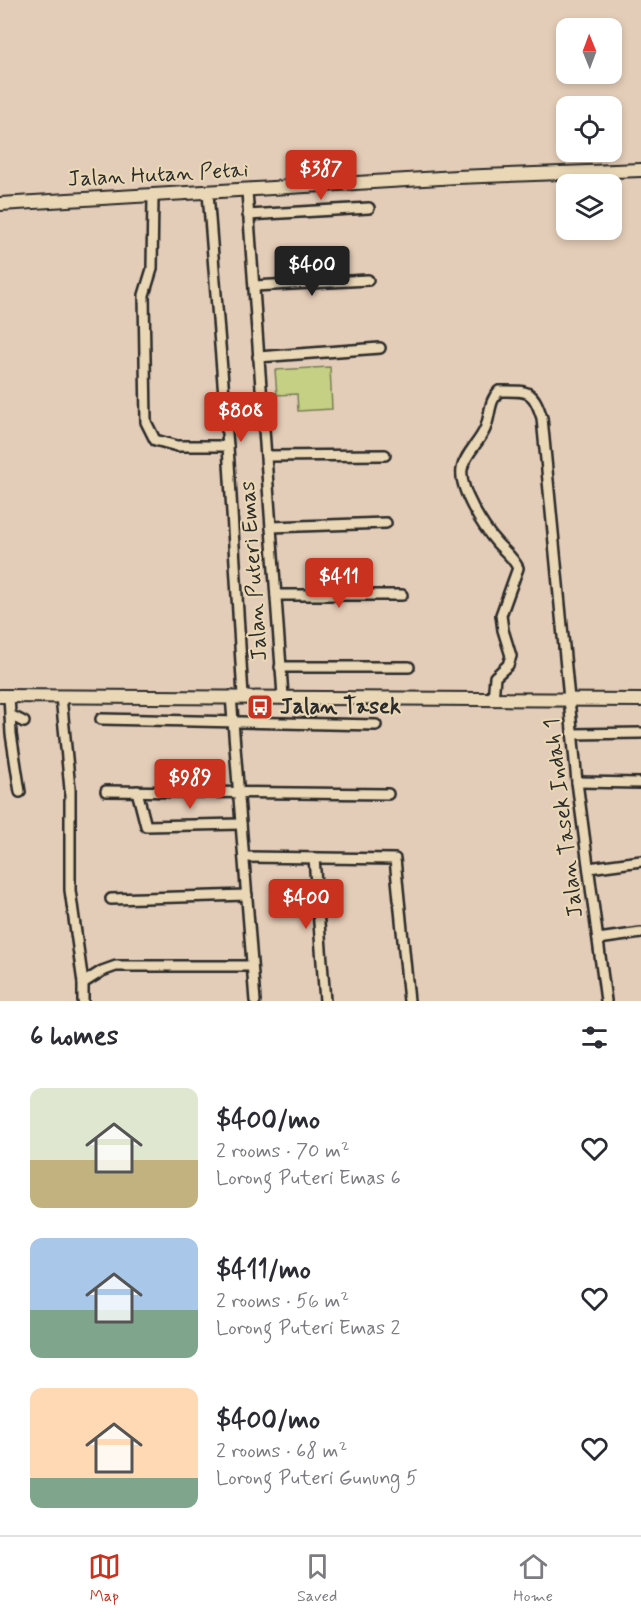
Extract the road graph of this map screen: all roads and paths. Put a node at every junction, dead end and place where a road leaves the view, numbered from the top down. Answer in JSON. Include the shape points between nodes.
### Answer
{"nodes":[{"id":1,"x":641,"y":170,"type":"edge"},
{"id":2,"x":247,"y":191,"type":"junction"},
{"id":3,"x":208,"y":193,"type":"junction"},
{"id":4,"x":153,"y":196,"type":"junction"},
{"id":5,"x":0,"y":204,"type":"edge"},
{"id":6,"x":369,"y":208,"type":"dead end"},
{"id":7,"x":248,"y":215,"type":"junction"},
{"id":8,"x":368,"y":280,"type":"dead end"},
{"id":9,"x":254,"y":286,"type":"junction"},
{"id":10,"x":380,"y":348,"type":"dead end"},
{"id":11,"x":258,"y":357,"type":"junction"},
{"id":12,"x":228,"y":446,"type":"junction"},
{"id":13,"x":385,"y":454,"type":"dead end"},
{"id":14,"x":266,"y":456,"type":"junction"},
{"id":15,"x":386,"y":523,"type":"dead end"},
{"id":16,"x":271,"y":526,"type":"junction"},
{"id":17,"x":276,"y":595,"type":"junction"},
{"id":18,"x":402,"y":595,"type":"dead end"},
{"id":19,"x":280,"y":667,"type":"junction"},
{"id":20,"x":409,"y":667,"type":"dead end"},
{"id":21,"x":5,"y":696,"type":"edge"},
{"id":22,"x":61,"y":696,"type":"junction"},
{"id":23,"x":237,"y":696,"type":"junction"},
{"id":24,"x":283,"y":696,"type":"junction"},
{"id":25,"x":493,"y":700,"type":"junction"},
{"id":26,"x":641,"y":700,"type":"edge"},
{"id":27,"x":570,"y":701,"type":"junction"},
{"id":28,"x":10,"y":715,"type":"junction"},
{"id":29,"x":101,"y":719,"type":"dead end"},
{"id":30,"x":24,"y":722,"type":"dead end"},
{"id":31,"x":234,"y":722,"type":"junction"},
{"id":32,"x":376,"y":725,"type":"dead end"},
{"id":33,"x":641,"y":733,"type":"edge"},
{"id":34,"x":572,"y":734,"type":"junction"},
{"id":35,"x":577,"y":782,"type":"junction"},
{"id":36,"x":641,"y":783,"type":"edge"},
{"id":37,"x":106,"y":791,"type":"dead end"},
{"id":38,"x":137,"y":791,"type":"junction"},
{"id":39,"x":20,"y":792,"type":"dead end"},
{"id":40,"x":239,"y":792,"type":"junction"},
{"id":41,"x":388,"y":794,"type":"dead end"},
{"id":42,"x":241,"y":824,"type":"junction"},
{"id":43,"x":244,"y":857,"type":"junction"},
{"id":44,"x":314,"y":858,"type":"junction"},
{"id":45,"x":641,"y":861,"type":"edge"},
{"id":46,"x":589,"y":867,"type":"junction"},
{"id":47,"x":247,"y":895,"type":"junction"},
{"id":48,"x":111,"y":899,"type":"dead end"},
{"id":49,"x":641,"y":933,"type":"edge"},
{"id":50,"x":598,"y":939,"type":"junction"},
{"id":51,"x":252,"y":966,"type":"junction"},
{"id":52,"x":83,"y":983,"type":"junction"},
{"id":53,"x":83,"y":1001,"type":"edge"},
{"id":54,"x":255,"y":1001,"type":"edge"},
{"id":55,"x":325,"y":1001,"type":"edge"},
{"id":56,"x":409,"y":1001,"type":"edge"},
{"id":57,"x":606,"y":1001,"type":"edge"}],
"edges":[{"from":1,"to":2,"type":"street","name":"Jalan Hutan Petai"},
{"from":2,"to":3,"type":"street","name":"Jalan Hutan Petai"},
{"from":2,"to":7,"type":"street","name":"Jalan Puteri Emas"},
{"from":3,"to":4,"type":"street","name":"Jalan Hutan Petai"},
{"from":3,"to":12,"type":"street"},
{"from":4,"to":5,"type":"street","name":"Jalan Hutan Petai"},
{"from":4,"to":12,"type":"street","via":[[152,269],[144,295],[146,422],[155,440],[177,446]]},
{"from":6,"to":7,"type":"street"},
{"from":7,"to":9,"type":"street","name":"Jalan Puteri Emas"},
{"from":8,"to":9,"type":"street"},
{"from":9,"to":11,"type":"street","name":"Jalan Puteri Emas"},
{"from":10,"to":11,"type":"street"},
{"from":11,"to":14,"type":"street","name":"Jalan Puteri Emas"},
{"from":12,"to":23,"type":"street"},
{"from":13,"to":14,"type":"street"},
{"from":14,"to":16,"type":"street","name":"Jalan Puteri Emas"},
{"from":15,"to":16,"type":"street"},
{"from":16,"to":17,"type":"street","name":"Jalan Puteri Emas"},
{"from":17,"to":18,"type":"street"},
{"from":17,"to":19,"type":"street","name":"Jalan Puteri Emas"},
{"from":19,"to":20,"type":"street"},
{"from":19,"to":24,"type":"street","name":"Jalan Puteri Emas"},
{"from":21,"to":22,"type":"street"},
{"from":21,"to":28,"type":"street"},
{"from":22,"to":23,"type":"street"},
{"from":22,"to":52,"type":"street","via":[[70,789],[70,890]]},
{"from":23,"to":24,"type":"street"},
{"from":23,"to":31,"type":"street"},
{"from":24,"to":25,"type":"street"},
{"from":25,"to":27,"type":"street"},
{"from":25,"to":27,"type":"street","name":"Jalan Tasek Indah 1","via":[[495,677],[508,665],[511,656],[501,615],[518,567],[472,505],[462,469],[485,428],[492,398],[499,391],[526,391],[536,398],[542,418]]},
{"from":26,"to":27,"type":"street"},
{"from":27,"to":34,"type":"street","name":"Jalan Tasek Indah 1"},
{"from":28,"to":30,"type":"street"},
{"from":28,"to":39,"type":"street"},
{"from":29,"to":31,"type":"street"},
{"from":31,"to":32,"type":"street"},
{"from":31,"to":40,"type":"street"},
{"from":33,"to":34,"type":"street"},
{"from":34,"to":35,"type":"street","name":"Jalan Tasek Indah 1"},
{"from":35,"to":36,"type":"street"},
{"from":35,"to":46,"type":"street","name":"Jalan Tasek Indah 1"},
{"from":37,"to":38,"type":"street"},
{"from":38,"to":40,"type":"street"},
{"from":38,"to":42,"type":"street","via":[[146,826]]},
{"from":40,"to":41,"type":"street"},
{"from":40,"to":42,"type":"street"},
{"from":42,"to":43,"type":"street"},
{"from":43,"to":44,"type":"street"},
{"from":43,"to":47,"type":"street"},
{"from":44,"to":55,"type":"street"},
{"from":44,"to":56,"type":"street","via":[[395,859]]},
{"from":45,"to":46,"type":"street"},
{"from":46,"to":50,"type":"street","name":"Jalan Tasek Indah 1"},
{"from":47,"to":48,"type":"street"},
{"from":47,"to":51,"type":"street"},
{"from":49,"to":50,"type":"street"},
{"from":50,"to":57,"type":"street","name":"Jalan Tasek Indah 1"},
{"from":51,"to":52,"type":"street","via":[[116,966]]},
{"from":51,"to":54,"type":"street"},
{"from":52,"to":53,"type":"street"}]}
